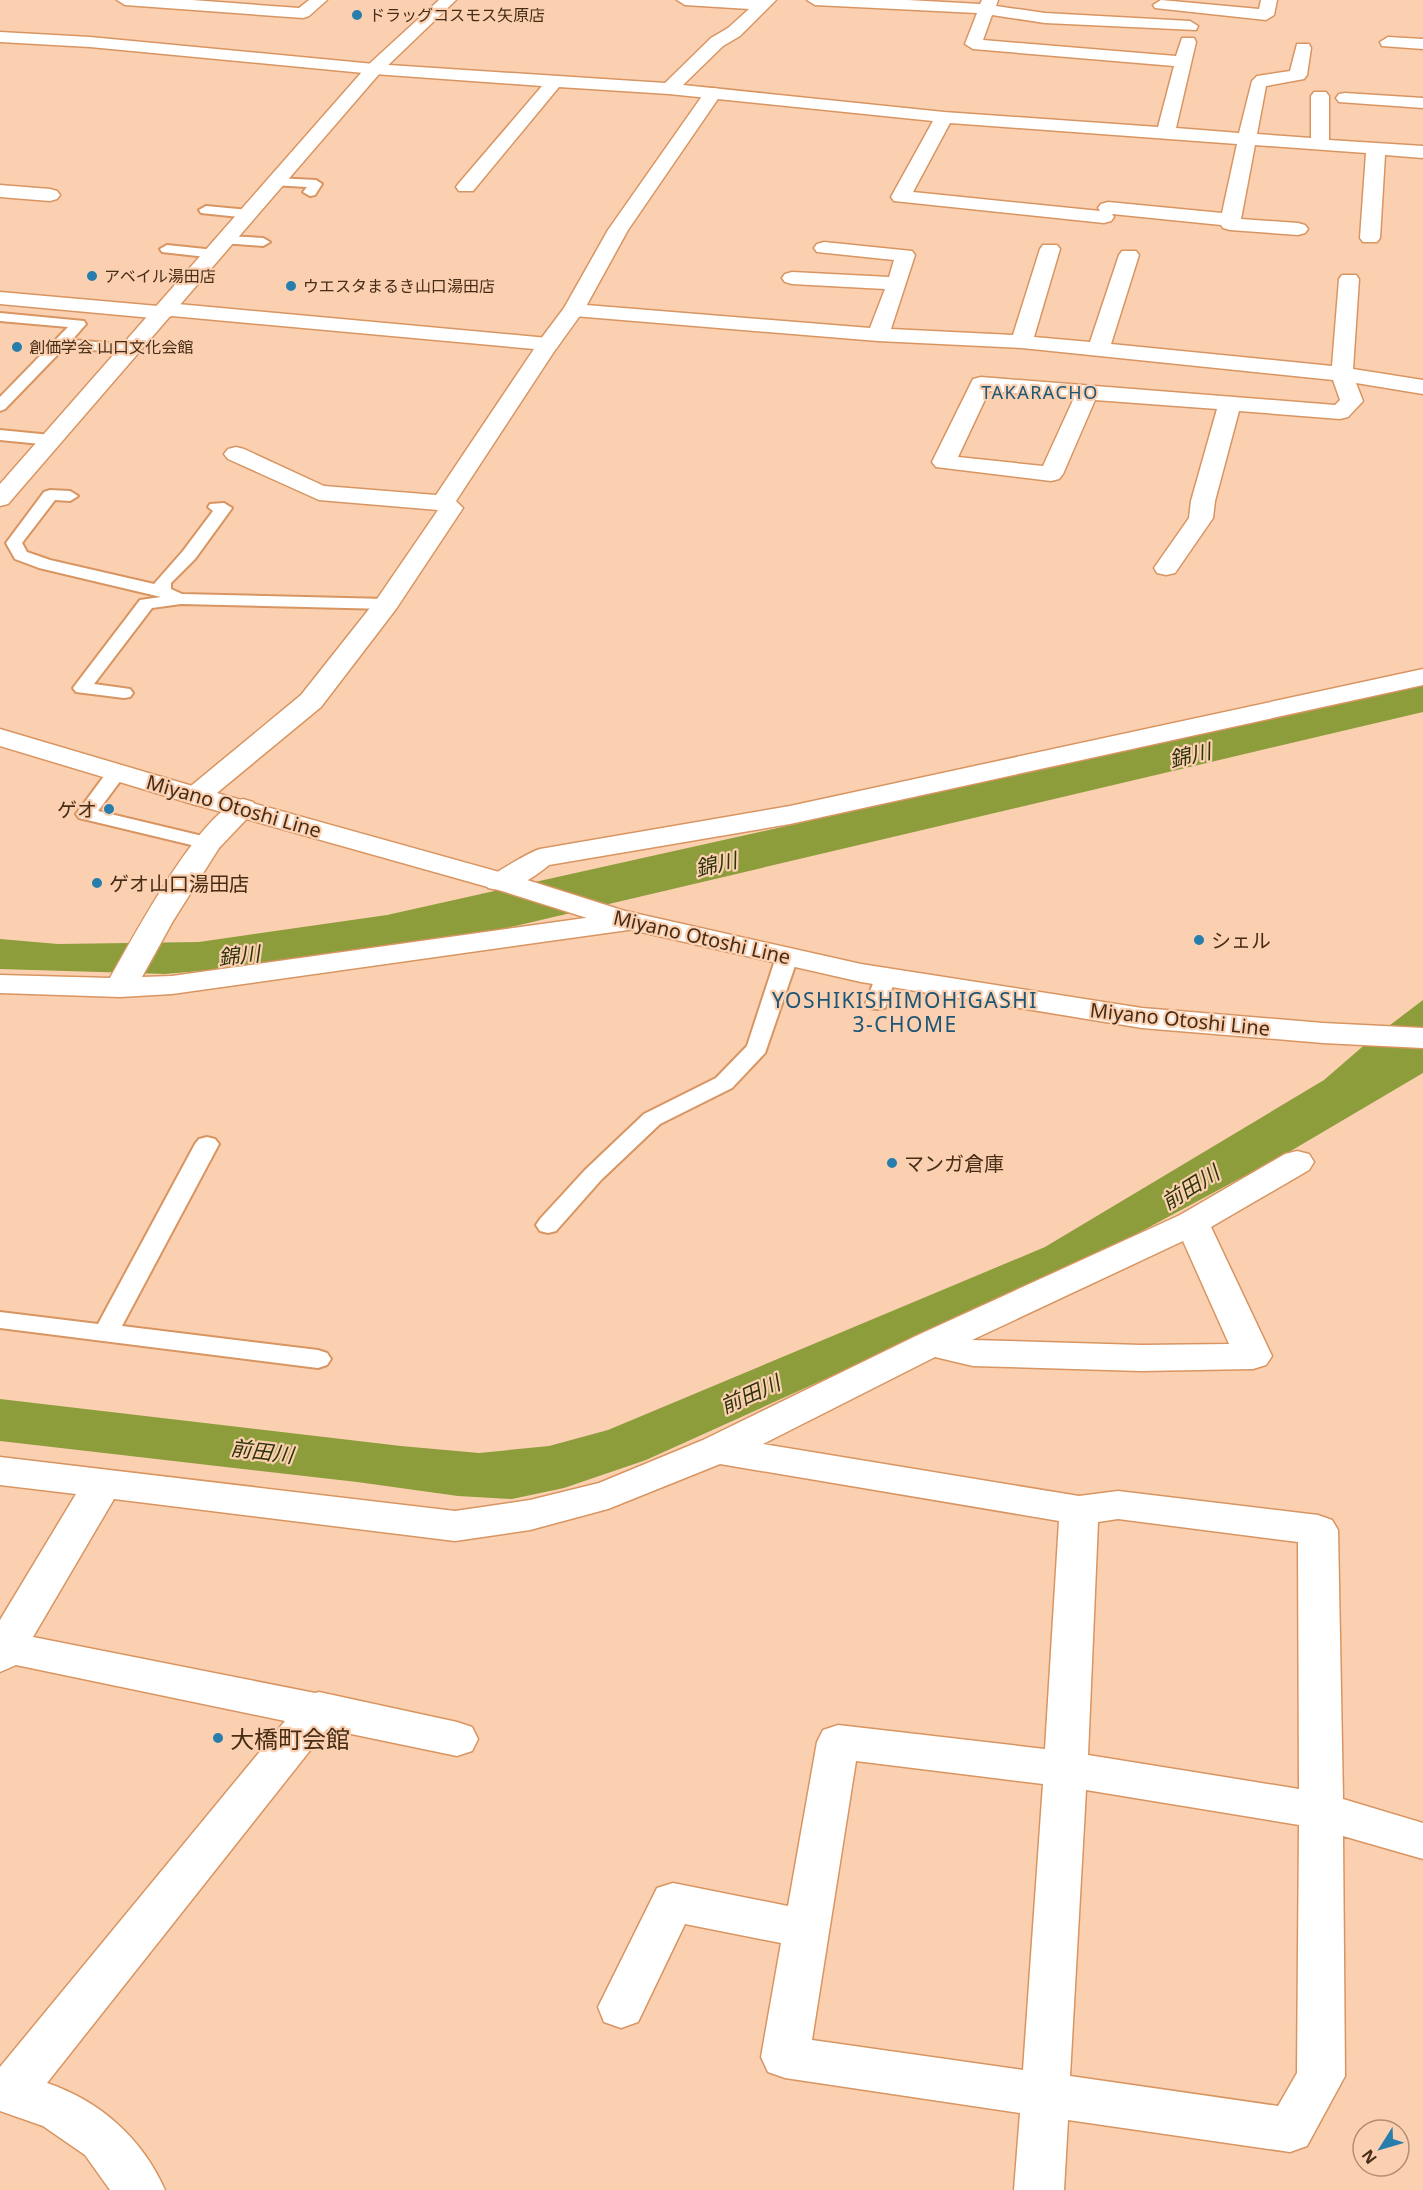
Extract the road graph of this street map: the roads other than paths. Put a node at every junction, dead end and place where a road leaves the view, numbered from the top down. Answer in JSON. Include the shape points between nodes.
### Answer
{"nodes":[{"id":1,"x":125,"y":0,"type":"edge"},
{"id":2,"x":319,"y":0,"type":"edge"},
{"id":3,"x":448,"y":0,"type":"edge"},
{"id":4,"x":684,"y":0,"type":"edge"},
{"id":5,"x":815,"y":0,"type":"edge"},
{"id":6,"x":1269,"y":0,"type":"edge"},
{"id":7,"x":880,"y":1,"type":"edge"},
{"id":8,"x":164,"y":3,"type":"junction"},
{"id":9,"x":765,"y":3,"type":"edge"},
{"id":10,"x":1141,"y":3,"type":"dead end"},
{"id":11,"x":988,"y":5,"type":"edge"},
{"id":12,"x":1201,"y":8,"type":"junction"},
{"id":13,"x":1190,"y":26,"type":"junction"},
{"id":14,"x":0,"y":37,"type":"edge"},
{"id":15,"x":31,"y":39,"type":"junction"},
{"id":16,"x":90,"y":42,"type":"junction"},
{"id":17,"x":1388,"y":42,"type":"dead end"},
{"id":18,"x":1423,"y":44,"type":"edge"},
{"id":19,"x":1303,"y":48,"type":"dead end"},
{"id":20,"x":8,"y":57,"type":"dead end"},
{"id":21,"x":1184,"y":62,"type":"junction"},
{"id":22,"x":374,"y":69,"type":"junction"},
{"id":23,"x":554,"y":82,"type":"junction"},
{"id":24,"x":669,"y":89,"type":"junction"},
{"id":25,"x":712,"y":93,"type":"junction"},
{"id":26,"x":1320,"y":96,"type":"dead end"},
{"id":27,"x":1345,"y":98,"type":"dead end"},
{"id":28,"x":1423,"y":102,"type":"edge"},
{"id":29,"x":944,"y":117,"type":"junction"},
{"id":30,"x":1166,"y":134,"type":"junction"},
{"id":31,"x":1247,"y":139,"type":"junction"},
{"id":32,"x":1320,"y":146,"type":"junction"},
{"id":33,"x":1376,"y":149,"type":"junction"},
{"id":34,"x":1423,"y":152,"type":"edge"},
{"id":35,"x":276,"y":182,"type":"junction"},
{"id":36,"x":1002,"y":185,"type":"dead end"},
{"id":37,"x":466,"y":187,"type":"dead end"},
{"id":38,"x":0,"y":191,"type":"edge"},
{"id":39,"x":310,"y":192,"type":"dead end"},
{"id":40,"x":1091,"y":194,"type":"dead end"},
{"id":41,"x":50,"y":195,"type":"dead end"},
{"id":42,"x":993,"y":206,"type":"junction"},
{"id":43,"x":1108,"y":208,"type":"junction"},
{"id":44,"x":206,"y":210,"type":"dead end"},
{"id":45,"x":249,"y":214,"type":"junction"},
{"id":46,"x":1232,"y":220,"type":"junction"},
{"id":47,"x":1298,"y":229,"type":"dead end"},
{"id":48,"x":1370,"y":238,"type":"dead end"},
{"id":49,"x":263,"y":242,"type":"dead end"},
{"id":50,"x":221,"y":247,"type":"junction"},
{"id":51,"x":824,"y":248,"type":"dead end"},
{"id":52,"x":167,"y":249,"type":"dead end"},
{"id":53,"x":1050,"y":249,"type":"dead end"},
{"id":54,"x":1129,"y":255,"type":"dead end"},
{"id":55,"x":792,"y":278,"type":"dead end"},
{"id":56,"x":1349,"y":279,"type":"dead end"},
{"id":57,"x":897,"y":284,"type":"junction"},
{"id":58,"x":0,"y":298,"type":"edge"},
{"id":59,"x":574,"y":310,"type":"junction"},
{"id":60,"x":165,"y":311,"type":"junction"},
{"id":61,"x":0,"y":317,"type":"edge"},
{"id":62,"x":878,"y":335,"type":"junction"},
{"id":63,"x":1022,"y":342,"type":"junction"},
{"id":64,"x":60,"y":343,"type":"junction"},
{"id":65,"x":548,"y":344,"type":"junction"},
{"id":66,"x":131,"y":349,"type":"junction"},
{"id":67,"x":1100,"y":349,"type":"junction"},
{"id":68,"x":1342,"y":374,"type":"junction"},
{"id":69,"x":1423,"y":387,"type":"edge"},
{"id":70,"x":1087,"y":393,"type":"junction"},
{"id":71,"x":1230,"y":403,"type":"junction"},
{"id":72,"x":0,"y":406,"type":"edge"},
{"id":73,"x":0,"y":435,"type":"edge"},
{"id":74,"x":51,"y":440,"type":"junction"},
{"id":75,"x":236,"y":454,"type":"dead end"},
{"id":76,"x":70,"y":496,"type":"dead end"},
{"id":77,"x":0,"y":499,"type":"edge"},
{"id":78,"x":443,"y":503,"type":"junction"},
{"id":79,"x":216,"y":507,"type":"dead end"},
{"id":80,"x":1166,"y":568,"type":"dead end"},
{"id":81,"x":162,"y":591,"type":"junction"},
{"id":82,"x":178,"y":600,"type":"junction"},
{"id":83,"x":387,"y":604,"type":"junction"},
{"id":84,"x":1423,"y":676,"type":"edge"},
{"id":85,"x":124,"y":693,"type":"dead end"},
{"id":86,"x":0,"y":736,"type":"edge"},
{"id":87,"x":117,"y":772,"type":"junction"},
{"id":88,"x":196,"y":796,"type":"junction"},
{"id":89,"x":243,"y":808,"type":"junction"},
{"id":90,"x":208,"y":843,"type":"junction"},
{"id":91,"x":506,"y":884,"type":"junction"},
{"id":92,"x":622,"y":919,"type":"junction"},
{"id":93,"x":787,"y":957,"type":"junction"},
{"id":94,"x":0,"y":984,"type":"edge"},
{"id":95,"x":120,"y":987,"type":"junction"},
{"id":96,"x":1423,"y":1038,"type":"edge"},
{"id":97,"x":207,"y":1144,"type":"dead end"},
{"id":98,"x":1297,"y":1162,"type":"dead end"},
{"id":99,"x":1192,"y":1223,"type":"junction"},
{"id":100,"x":548,"y":1225,"type":"dead end"},
{"id":101,"x":0,"y":1320,"type":"edge"},
{"id":102,"x":105,"y":1334,"type":"junction"},
{"id":103,"x":931,"y":1344,"type":"junction"},
{"id":104,"x":318,"y":1359,"type":"dead end"},
{"id":105,"x":717,"y":1450,"type":"junction"},
{"id":106,"x":0,"y":1471,"type":"edge"},
{"id":107,"x":102,"y":1485,"type":"junction"},
{"id":108,"x":1079,"y":1510,"type":"junction"},
{"id":109,"x":3,"y":1652,"type":"edge"},
{"id":110,"x":320,"y":1709,"type":"junction"},
{"id":111,"x":457,"y":1739,"type":"dead end"},
{"id":112,"x":1066,"y":1769,"type":"junction"},
{"id":113,"x":1321,"y":1811,"type":"junction"},
{"id":114,"x":1423,"y":1841,"type":"edge"},
{"id":115,"x":806,"y":1929,"type":"junction"},
{"id":116,"x":621,"y":2007,"type":"dead end"},
{"id":117,"x":5,"y":2090,"type":"edge"},
{"id":118,"x":1046,"y":2094,"type":"junction"},
{"id":119,"x":141,"y":2190,"type":"edge"},
{"id":120,"x":1039,"y":2190,"type":"edge"}],
"edges":[{"from":1,"to":8,"type":"street"},
{"from":2,"to":8,"type":"street","via":[[303,13]]},
{"from":3,"to":22,"type":"street"},
{"from":4,"to":9,"type":"street"},
{"from":5,"to":7,"type":"street"},
{"from":6,"to":12,"type":"street","via":[[1266,15]]},
{"from":7,"to":11,"type":"street"},
{"from":8,"to":16,"type":"street"},
{"from":9,"to":24,"type":"street"},
{"from":10,"to":12,"type":"street"},
{"from":11,"to":13,"type":"street","via":[[1045,18]]},
{"from":11,"to":21,"type":"street","via":[[973,44]]},
{"from":12,"to":13,"type":"street"},
{"from":13,"to":21,"type":"street"},
{"from":14,"to":15,"type":"street"},
{"from":15,"to":16,"type":"street"},
{"from":15,"to":20,"type":"street"},
{"from":16,"to":22,"type":"street"},
{"from":17,"to":18,"type":"street"},
{"from":19,"to":31,"type":"street","via":[[1298,75],[1263,80],[1258,85]]},
{"from":21,"to":30,"type":"street"},
{"from":22,"to":23,"type":"street"},
{"from":22,"to":35,"type":"street"},
{"from":23,"to":24,"type":"street"},
{"from":23,"to":37,"type":"street"},
{"from":24,"to":25,"type":"street"},
{"from":25,"to":29,"type":"street"},
{"from":25,"to":59,"type":"street","via":[[618,230]]},
{"from":26,"to":32,"type":"street"},
{"from":27,"to":28,"type":"street"},
{"from":29,"to":30,"type":"street"},
{"from":29,"to":42,"type":"street","via":[[901,197]]},
{"from":30,"to":31,"type":"street"},
{"from":31,"to":32,"type":"street"},
{"from":31,"to":46,"type":"street"},
{"from":32,"to":33,"type":"street"},
{"from":33,"to":34,"type":"street"},
{"from":33,"to":48,"type":"street"},
{"from":35,"to":39,"type":"lane","via":[[316,184]]},
{"from":35,"to":45,"type":"street"},
{"from":36,"to":42,"type":"street"},
{"from":38,"to":41,"type":"street"},
{"from":40,"to":43,"type":"street"},
{"from":42,"to":43,"type":"street"},
{"from":43,"to":46,"type":"street"},
{"from":44,"to":45,"type":"lane"},
{"from":45,"to":50,"type":"street"},
{"from":46,"to":47,"type":"street","via":[[1230,224]]},
{"from":49,"to":50,"type":"lane"},
{"from":50,"to":52,"type":"lane"},
{"from":50,"to":60,"type":"street"},
{"from":51,"to":57,"type":"street","via":[[905,255]]},
{"from":53,"to":63,"type":"street"},
{"from":54,"to":67,"type":"street"},
{"from":55,"to":57,"type":"street"},
{"from":56,"to":68,"type":"street"},
{"from":57,"to":62,"type":"street"},
{"from":58,"to":60,"type":"street"},
{"from":59,"to":62,"type":"street"},
{"from":59,"to":65,"type":"street"},
{"from":60,"to":65,"type":"street"},
{"from":60,"to":66,"type":"street"},
{"from":61,"to":64,"type":"lane","via":[[79,324]]},
{"from":62,"to":63,"type":"street"},
{"from":63,"to":67,"type":"street"},
{"from":64,"to":66,"type":"lane"},
{"from":64,"to":72,"type":"lane"},
{"from":65,"to":78,"type":"street"},
{"from":66,"to":74,"type":"street"},
{"from":67,"to":68,"type":"street"},
{"from":68,"to":69,"type":"street"},
{"from":68,"to":71,"type":"street","via":[[1352,401],[1340,412]]},
{"from":70,"to":70,"type":"street","via":[[981,384],[944,462],[1051,474]]},
{"from":70,"to":71,"type":"street"},
{"from":71,"to":80,"type":"street","via":[[1201,518]]},
{"from":73,"to":74,"type":"lane"},
{"from":74,"to":77,"type":"street"},
{"from":75,"to":78,"type":"street","via":[[319,493]]},
{"from":76,"to":81,"type":"lane","via":[[50,495],[14,543],[21,555]]},
{"from":78,"to":83,"type":"street","via":[[451,508]]},
{"from":79,"to":81,"type":"lane","via":[[224,508],[163,582]]},
{"from":81,"to":82,"type":"lane"},
{"from":82,"to":83,"type":"lane"},
{"from":82,"to":85,"type":"lane","via":[[146,604],[82,688]]},
{"from":83,"to":88,"type":"street","via":[[311,701]]},
{"from":84,"to":91,"type":"street","via":[[790,815],[540,858]]},
{"from":86,"to":87,"type":"street","name":"Miyano Otoshi Line"},
{"from":87,"to":88,"type":"street","name":"Miyano Otoshi Line"},
{"from":87,"to":90,"type":"lane","via":[[86,814]]},
{"from":88,"to":89,"type":"street","name":"Miyano Otoshi Line"},
{"from":89,"to":90,"type":"street"},
{"from":89,"to":91,"type":"street","name":"Miyano Otoshi Line"},
{"from":90,"to":95,"type":"street"},
{"from":91,"to":92,"type":"street","name":"Miyano Otoshi Line"},
{"from":92,"to":93,"type":"street","name":"Miyano Otoshi Line"},
{"from":92,"to":95,"type":"street","via":[[247,976]]},
{"from":93,"to":96,"type":"street","name":"Miyano Otoshi Line","via":[[881,990],[1006,998],[1142,1018]]},
{"from":93,"to":100,"type":"lane","via":[[757,1048],[724,1083],[652,1119]]},
{"from":94,"to":95,"type":"street"},
{"from":97,"to":102,"type":"lane"},
{"from":98,"to":99,"type":"street"},
{"from":99,"to":103,"type":"street"},
{"from":99,"to":103,"type":"street","via":[[1253,1356],[1141,1358],[973,1353]]},
{"from":101,"to":102,"type":"lane"},
{"from":102,"to":104,"type":"lane"},
{"from":103,"to":105,"type":"street"},
{"from":105,"to":107,"type":"street","via":[[608,1495],[530,1515],[455,1526]]},
{"from":105,"to":108,"type":"street"},
{"from":106,"to":107,"type":"street"},
{"from":107,"to":109,"type":"street"},
{"from":108,"to":112,"type":"street"},
{"from":108,"to":113,"type":"street","via":[[1118,1505],[1318,1530]]},
{"from":109,"to":110,"type":"street"},
{"from":110,"to":111,"type":"street"},
{"from":110,"to":117,"type":"street"},
{"from":112,"to":113,"type":"street"},
{"from":112,"to":115,"type":"street","via":[[838,1742]]},
{"from":112,"to":118,"type":"street"},
{"from":113,"to":114,"type":"street"},
{"from":113,"to":118,"type":"street","via":[[1321,2076],[1290,2130]]},
{"from":115,"to":116,"type":"street","via":[[673,1902]]},
{"from":115,"to":118,"type":"street","via":[[785,2057]]},
{"from":117,"to":119,"type":"street","via":[[59,2109],[102,2139]]},
{"from":118,"to":120,"type":"street"}]}
